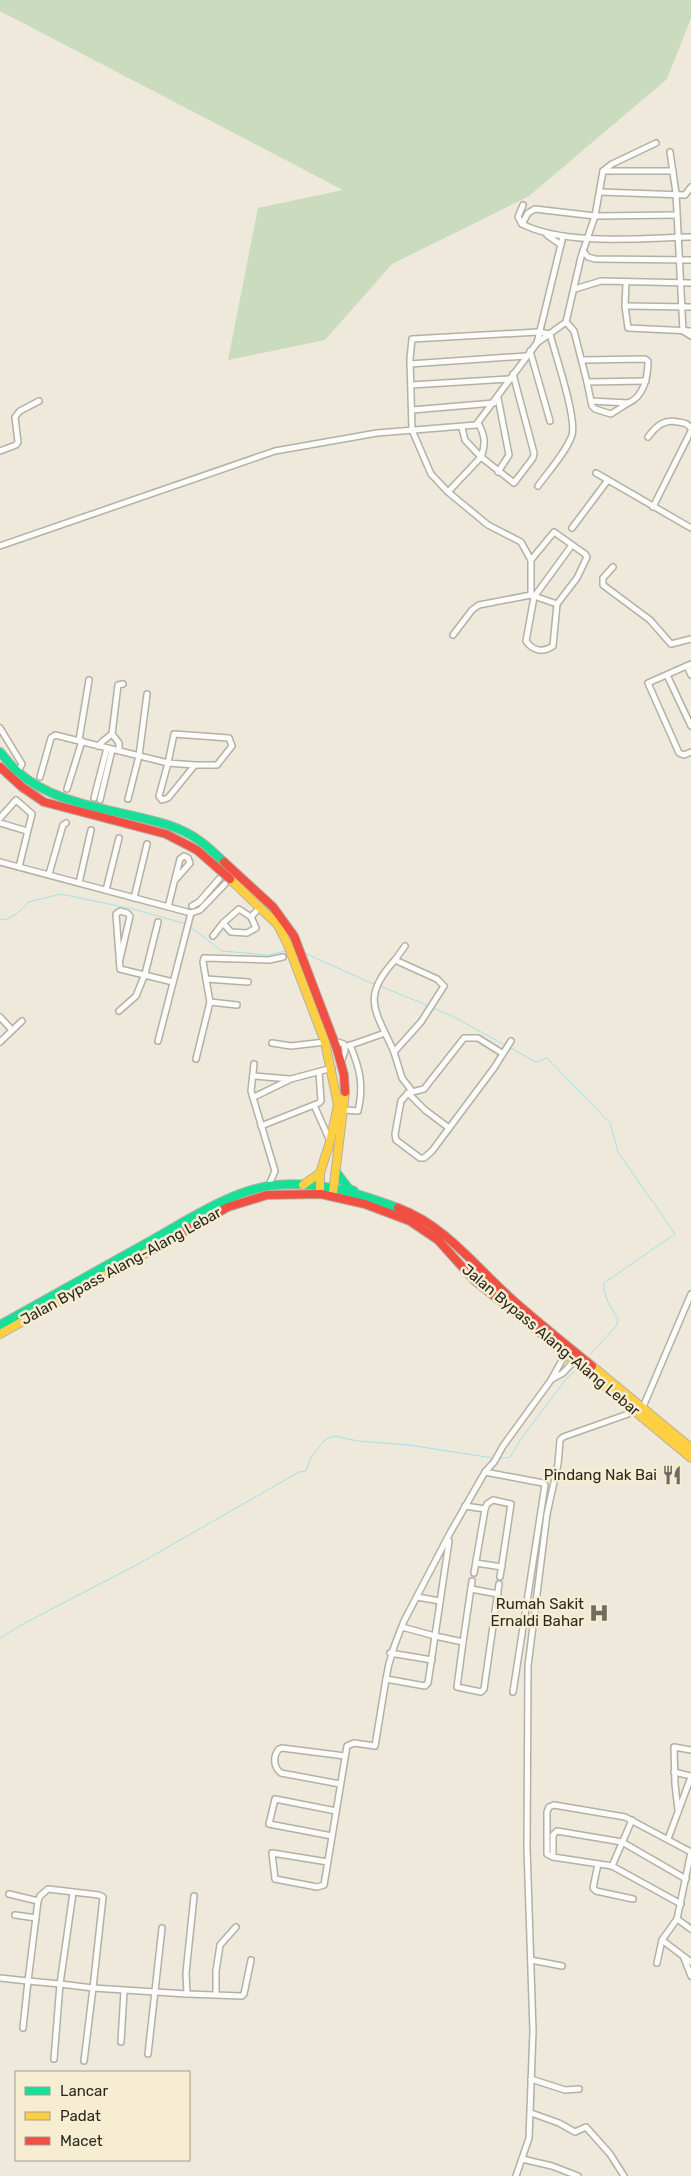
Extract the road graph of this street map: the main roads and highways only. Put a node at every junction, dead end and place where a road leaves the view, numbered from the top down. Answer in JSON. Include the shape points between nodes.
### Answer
{"nodes":[{"id":1,"x":0,"y":752,"type":"edge"},
{"id":2,"x":1,"y":770,"type":"edge"},
{"id":3,"x":63,"y":799,"type":"junction"},
{"id":4,"x":60,"y":807,"type":"junction"},
{"id":5,"x":310,"y":990,"type":"junction"},
{"id":6,"x":329,"y":1041,"type":"junction"},
{"id":7,"x":322,"y":1170,"type":"junction"},
{"id":8,"x":336,"y":1170,"type":"junction"},
{"id":9,"x":303,"y":1185,"type":"junction"},
{"id":10,"x":320,"y":1189,"type":"junction"},
{"id":11,"x":334,"y":1192,"type":"junction"},
{"id":12,"x":360,"y":1194,"type":"junction"},
{"id":13,"x":0,"y":1325,"type":"edge"},
{"id":14,"x":0,"y":1334,"type":"edge"},
{"id":15,"x":581,"y":1361,"type":"junction"},
{"id":16,"x":691,"y":1448,"type":"edge"},
{"id":17,"x":691,"y":1458,"type":"edge"}],
"edges":[{"from":1,"to":3,"type":"main road","via":[[14,770],[44,791]]},
{"from":2,"to":4,"type":"main road","via":[[30,794]]},
{"from":3,"to":4,"type":"main road"},
{"from":3,"to":5,"type":"main road","via":[[86,805],[98,802],[170,826],[202,842],[280,915],[300,949]]},
{"from":4,"to":5,"type":"main road","via":[[166,834],[197,850],[278,925],[288,951]]},
{"from":5,"to":6,"type":"main road"},
{"from":6,"to":7,"type":"main road","via":[[338,1104]]},
{"from":6,"to":8,"type":"main road","via":[[341,1062],[345,1086]]},
{"from":7,"to":8,"type":"main road"},
{"from":7,"to":9,"type":"main road"},
{"from":7,"to":10,"type":"main road"},
{"from":8,"to":11,"type":"main road"},
{"from":8,"to":12,"type":"main road","via":[[349,1189]]},
{"from":9,"to":10,"type":"main road","name":"Jalan Bypass Alang-Alang Lebar"},
{"from":9,"to":13,"type":"main road","name":"Jalan Bypass Alang-Alang Lebar","via":[[268,1186],[245,1192],[201,1213]]},
{"from":10,"to":11,"type":"main road","name":"Jalan Bypass Alang-Alang Lebar"},
{"from":10,"to":14,"type":"main road","name":"Jalan Bypass Alang-Alang Lebar","via":[[266,1195],[228,1207]]},
{"from":11,"to":12,"type":"main road","name":"Jalan Bypass Alang-Alang Lebar"},
{"from":11,"to":15,"type":"main road","name":"Jalan Bypass Alang-Alang Lebar","via":[[379,1208],[427,1232],[474,1280],[566,1353]]},
{"from":12,"to":15,"type":"main road","name":"Jalan Bypass Alang-Alang Lebar","via":[[424,1219],[440,1230]]},
{"from":15,"to":16,"type":"main road","name":"Jalan Bypass Alang-Alang Lebar"},
{"from":15,"to":17,"type":"main road","name":"Jalan Bypass Alang-Alang Lebar"}]}
